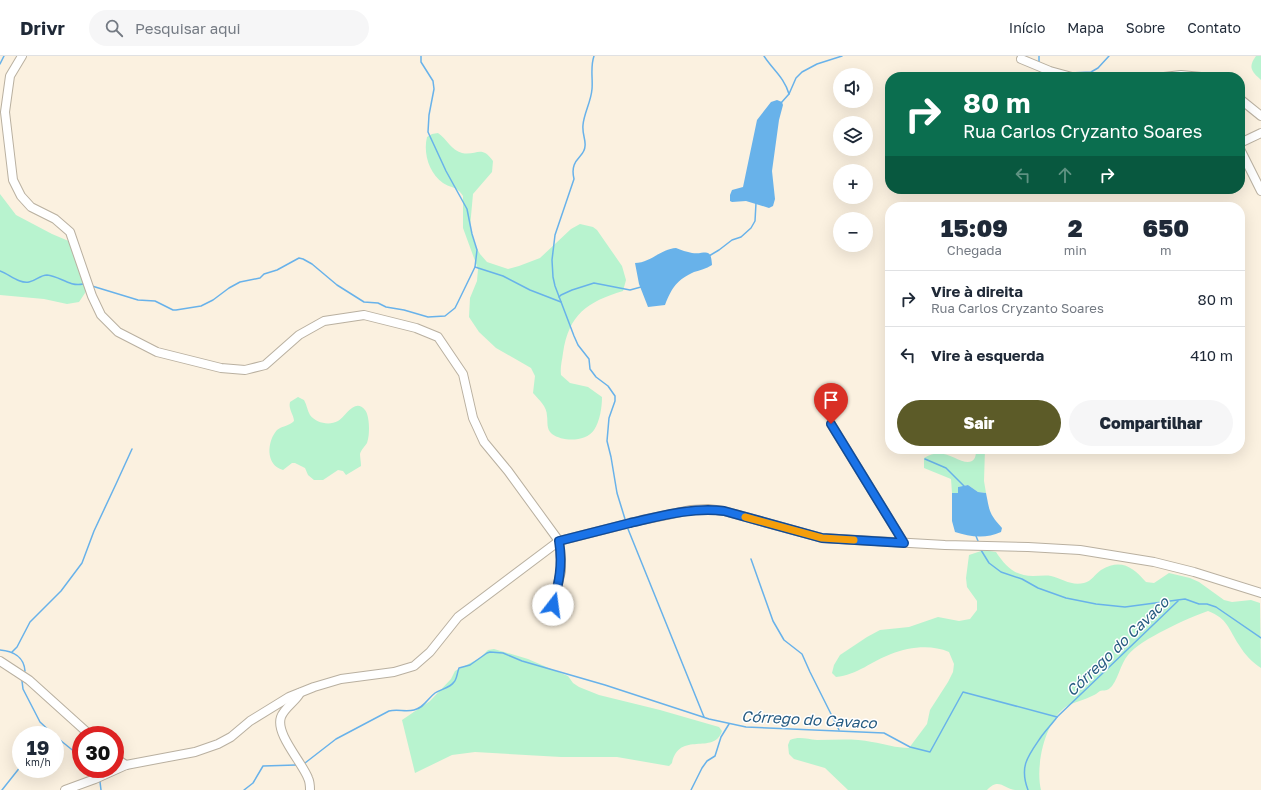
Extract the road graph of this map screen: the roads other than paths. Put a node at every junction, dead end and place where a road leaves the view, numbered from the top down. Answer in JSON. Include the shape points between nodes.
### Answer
{"nodes":[{"id":1,"x":22,"y":56,"type":"edge"},
{"id":2,"x":1021,"y":59,"type":"dead end"},
{"id":3,"x":1054,"y":72,"type":"edge"},
{"id":4,"x":1245,"y":103,"type":"edge"},
{"id":5,"x":1261,"y":116,"type":"edge"},
{"id":6,"x":1261,"y":133,"type":"edge"},
{"id":7,"x":1245,"y":141,"type":"edge"},
{"id":8,"x":1245,"y":159,"type":"edge"},
{"id":9,"x":1261,"y":191,"type":"edge"},
{"id":10,"x":831,"y":424,"type":"dead end"},
{"id":11,"x":559,"y":541,"type":"junction"},
{"id":12,"x":904,"y":543,"type":"junction"},
{"id":13,"x":1261,"y":593,"type":"edge"},
{"id":14,"x":553,"y":605,"type":"dead end"},
{"id":15,"x":0,"y":661,"type":"edge"},
{"id":16,"x":301,"y":692,"type":"junction"},
{"id":17,"x":80,"y":726,"type":"edge"},
{"id":18,"x":126,"y":765,"type":"joint"},
{"id":19,"x":65,"y":790,"type":"edge"},
{"id":20,"x":310,"y":790,"type":"edge"}],
"edges":[{"from":1,"to":11,"type":"street","via":[[10,76],[5,112],[13,180],[20,196],[31,208],[55,219],[70,232],[101,315],[118,332],[156,352],[221,368],[245,370],[265,365],[299,335],[324,321],[364,316],[416,328],[438,337],[463,374],[472,418],[484,442]]},
{"from":2,"to":3,"type":"street"},
{"from":4,"to":5,"type":"street"},
{"from":6,"to":7,"type":"street"},
{"from":8,"to":9,"type":"street"},
{"from":10,"to":12,"type":"street"},
{"from":11,"to":12,"type":"street","via":[[649,519],[708,509],[724,511],[822,538]]},
{"from":11,"to":14,"type":"street","via":[[561,571]]},
{"from":11,"to":16,"type":"street","via":[[458,617],[430,652],[414,666],[394,672],[341,679]]},
{"from":12,"to":13,"type":"street","via":[[1080,550],[1167,565]]},
{"from":15,"to":17,"type":"street","via":[[29,680]]},
{"from":16,"to":18,"type":"street","via":[[250,721],[218,744],[195,752]]},
{"from":16,"to":20,"type":"street","via":[[282,714],[280,725],[309,779]]},
{"from":18,"to":19,"type":"street"}]}
